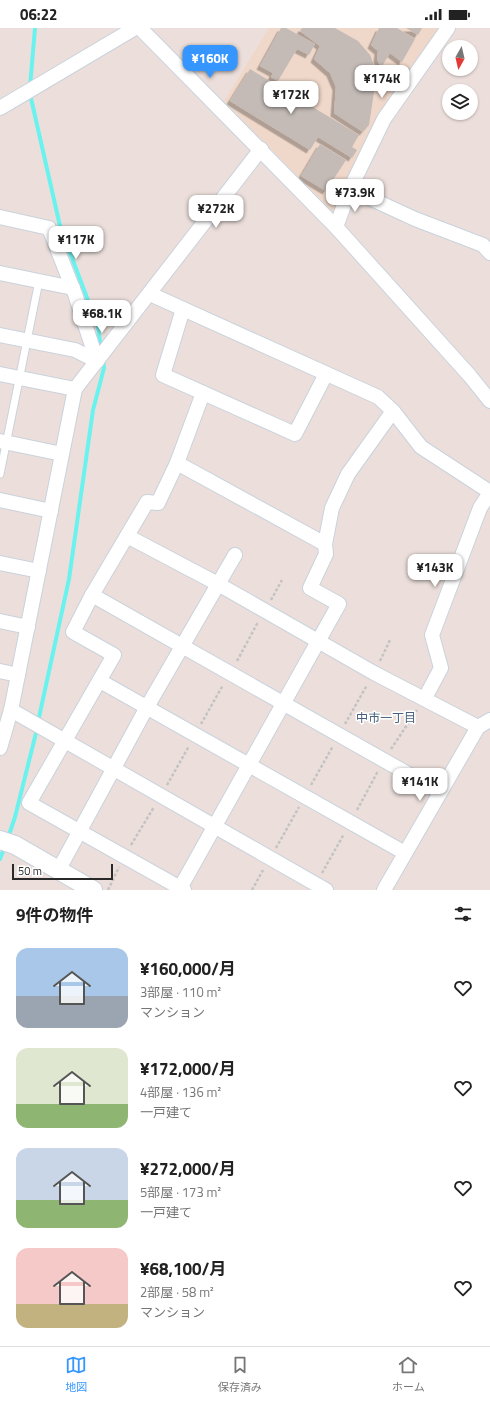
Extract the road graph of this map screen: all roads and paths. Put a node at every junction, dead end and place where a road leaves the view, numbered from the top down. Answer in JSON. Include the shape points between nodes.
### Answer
{"nodes":[{"id":1,"x":135,"y":28,"type":"edge"},
{"id":2,"x":140,"y":28,"type":"edge"},
{"id":3,"x":448,"y":28,"type":"edge"},
{"id":4,"x":0,"y":108,"type":"edge"},
{"id":5,"x":261,"y":149,"type":"junction"},
{"id":6,"x":350,"y":189,"type":"junction"},
{"id":7,"x":0,"y":217,"type":"edge"},
{"id":8,"x":336,"y":227,"type":"junction"},
{"id":9,"x":490,"y":253,"type":"edge"},
{"id":10,"x":0,"y":273,"type":"edge"},
{"id":11,"x":39,"y":281,"type":"junction"},
{"id":12,"x":72,"y":288,"type":"junction"},
{"id":13,"x":150,"y":294,"type":"junction"},
{"id":14,"x":183,"y":309,"type":"junction"},
{"id":15,"x":0,"y":335,"type":"edge"},
{"id":16,"x":27,"y":341,"type":"junction"},
{"id":17,"x":97,"y":361,"type":"junction"},
{"id":18,"x":0,"y":374,"type":"edge"},
{"id":19,"x":326,"y":374,"type":"junction"},
{"id":20,"x":20,"y":378,"type":"junction"},
{"id":21,"x":75,"y":389,"type":"junction"},
{"id":22,"x":203,"y":393,"type":"junction"},
{"id":23,"x":490,"y":401,"type":"edge"},
{"id":24,"x":393,"y":411,"type":"junction"},
{"id":25,"x":3,"y":442,"type":"edge"},
{"id":26,"x":62,"y":454,"type":"junction"},
{"id":27,"x":177,"y":463,"type":"junction"},
{"id":28,"x":0,"y":474,"type":"edge"},
{"id":29,"x":490,"y":492,"type":"edge"},
{"id":30,"x":0,"y":500,"type":"edge"},
{"id":31,"x":51,"y":511,"type":"junction"},
{"id":32,"x":127,"y":536,"type":"junction"},
{"id":33,"x":325,"y":544,"type":"junction"},
{"id":34,"x":235,"y":555,"type":"dead end"},
{"id":35,"x":0,"y":562,"type":"edge"},
{"id":36,"x":39,"y":571,"type":"junction"},
{"id":37,"x":218,"y":584,"type":"junction"},
{"id":38,"x":92,"y":595,"type":"junction"},
{"id":39,"x":0,"y":621,"type":"edge"},
{"id":40,"x":28,"y":626,"type":"junction"},
{"id":41,"x":390,"y":640,"type":"dead end"},
{"id":42,"x":319,"y":642,"type":"junction"},
{"id":43,"x":182,"y":647,"type":"junction"},
{"id":44,"x":0,"y":671,"type":"edge"},
{"id":45,"x":374,"y":673,"type":"junction"},
{"id":46,"x":18,"y":675,"type":"junction"},
{"id":47,"x":100,"y":681,"type":"junction"},
{"id":48,"x":425,"y":698,"type":"junction"},
{"id":49,"x":284,"y":704,"type":"junction"},
{"id":50,"x":147,"y":707,"type":"junction"},
{"id":51,"x":12,"y":710,"type":"junction"},
{"id":52,"x":490,"y":720,"type":"edge"},
{"id":53,"x":478,"y":727,"type":"junction"},
{"id":54,"x":339,"y":734,"type":"junction"},
{"id":55,"x":64,"y":741,"type":"junction"},
{"id":56,"x":0,"y":745,"type":"edge"},
{"id":57,"x":384,"y":760,"type":"junction"},
{"id":58,"x":250,"y":765,"type":"junction"},
{"id":59,"x":114,"y":768,"type":"junction"},
{"id":60,"x":440,"y":792,"type":"junction"},
{"id":61,"x":305,"y":796,"type":"junction"},
{"id":62,"x":350,"y":822,"type":"junction"},
{"id":63,"x":216,"y":828,"type":"junction"},
{"id":64,"x":79,"y":830,"type":"junction"},
{"id":65,"x":0,"y":840,"type":"edge"},
{"id":66,"x":405,"y":853,"type":"junction"},
{"id":67,"x":270,"y":858,"type":"junction"},
{"id":68,"x":58,"y":870,"type":"junction"},
{"id":69,"x":320,"y":887,"type":"edge"},
{"id":70,"x":181,"y":889,"type":"edge"},
{"id":71,"x":92,"y":890,"type":"edge"},
{"id":72,"x":252,"y":890,"type":"edge"},
{"id":73,"x":384,"y":890,"type":"edge"}],
"edges":[{"from":1,"to":4,"type":"street"},
{"from":2,"to":5,"type":"street"},
{"from":3,"to":6,"type":"street","via":[[384,119]]},
{"from":5,"to":8,"type":"street"},
{"from":5,"to":13,"type":"street"},
{"from":6,"to":8,"type":"street"},
{"from":6,"to":9,"type":"street","via":[[415,219],[483,245]]},
{"from":7,"to":12,"type":"street","via":[[49,228]]},
{"from":8,"to":23,"type":"street"},
{"from":10,"to":11,"type":"street"},
{"from":11,"to":12,"type":"street"},
{"from":11,"to":16,"type":"lane"},
{"from":12,"to":17,"type":"street"},
{"from":13,"to":14,"type":"street"},
{"from":13,"to":17,"type":"street"},
{"from":14,"to":19,"type":"street"},
{"from":14,"to":22,"type":"street","via":[[163,375]]},
{"from":15,"to":16,"type":"street"},
{"from":16,"to":17,"type":"street","via":[[75,350]]},
{"from":16,"to":20,"type":"lane"},
{"from":17,"to":21,"type":"street"},
{"from":18,"to":20,"type":"street"},
{"from":19,"to":22,"type":"street","via":[[295,434]]},
{"from":19,"to":24,"type":"street","via":[[378,397]]},
{"from":20,"to":21,"type":"street"},
{"from":20,"to":25,"type":"lane"},
{"from":21,"to":26,"type":"street"},
{"from":22,"to":27,"type":"street"},
{"from":24,"to":29,"type":"street","via":[[421,447]]},
{"from":24,"to":33,"type":"street","via":[[348,474],[332,508]]},
{"from":25,"to":26,"type":"street"},
{"from":25,"to":28,"type":"lane"},
{"from":26,"to":31,"type":"street"},
{"from":27,"to":32,"type":"street","via":[[158,503],[147,502]]},
{"from":27,"to":33,"type":"street"},
{"from":29,"to":48,"type":"street","via":[[480,508],[432,635],[441,668]]},
{"from":30,"to":31,"type":"street"},
{"from":31,"to":36,"type":"street"},
{"from":32,"to":37,"type":"street"},
{"from":32,"to":38,"type":"street"},
{"from":33,"to":42,"type":"street","via":[[326,554],[310,588],[339,604]]},
{"from":34,"to":37,"type":"street"},
{"from":35,"to":36,"type":"street"},
{"from":36,"to":40,"type":"street"},
{"from":37,"to":42,"type":"street"},
{"from":37,"to":43,"type":"street"},
{"from":38,"to":43,"type":"street"},
{"from":38,"to":47,"type":"street","via":[[73,632],[114,655]]},
{"from":39,"to":40,"type":"street"},
{"from":40,"to":46,"type":"street"},
{"from":41,"to":45,"type":"path"},
{"from":42,"to":45,"type":"street"},
{"from":42,"to":49,"type":"street"},
{"from":43,"to":49,"type":"street"},
{"from":43,"to":50,"type":"street"},
{"from":44,"to":46,"type":"street"},
{"from":45,"to":48,"type":"street"},
{"from":45,"to":54,"type":"path"},
{"from":46,"to":51,"type":"street"},
{"from":47,"to":50,"type":"street"},
{"from":47,"to":55,"type":"street"},
{"from":48,"to":53,"type":"street"},
{"from":48,"to":57,"type":"path"},
{"from":49,"to":54,"type":"street"},
{"from":49,"to":58,"type":"street"},
{"from":50,"to":58,"type":"street"},
{"from":50,"to":59,"type":"street"},
{"from":51,"to":55,"type":"street"},
{"from":51,"to":56,"type":"street"},
{"from":52,"to":53,"type":"street"},
{"from":53,"to":60,"type":"street"},
{"from":54,"to":57,"type":"street"},
{"from":54,"to":61,"type":"path"},
{"from":55,"to":59,"type":"street"},
{"from":55,"to":64,"type":"street","via":[[29,803]]},
{"from":57,"to":60,"type":"street"},
{"from":57,"to":62,"type":"path"},
{"from":58,"to":61,"type":"street"},
{"from":58,"to":63,"type":"street"},
{"from":59,"to":63,"type":"street"},
{"from":59,"to":64,"type":"street"},
{"from":60,"to":66,"type":"street"},
{"from":61,"to":62,"type":"street"},
{"from":61,"to":67,"type":"path"},
{"from":62,"to":66,"type":"street"},
{"from":62,"to":69,"type":"path"},
{"from":63,"to":67,"type":"street"},
{"from":63,"to":70,"type":"street"},
{"from":64,"to":68,"type":"street"},
{"from":64,"to":70,"type":"street"},
{"from":65,"to":68,"type":"street"},
{"from":66,"to":73,"type":"street"},
{"from":67,"to":69,"type":"street"},
{"from":67,"to":72,"type":"path"},
{"from":68,"to":71,"type":"street"}]}
